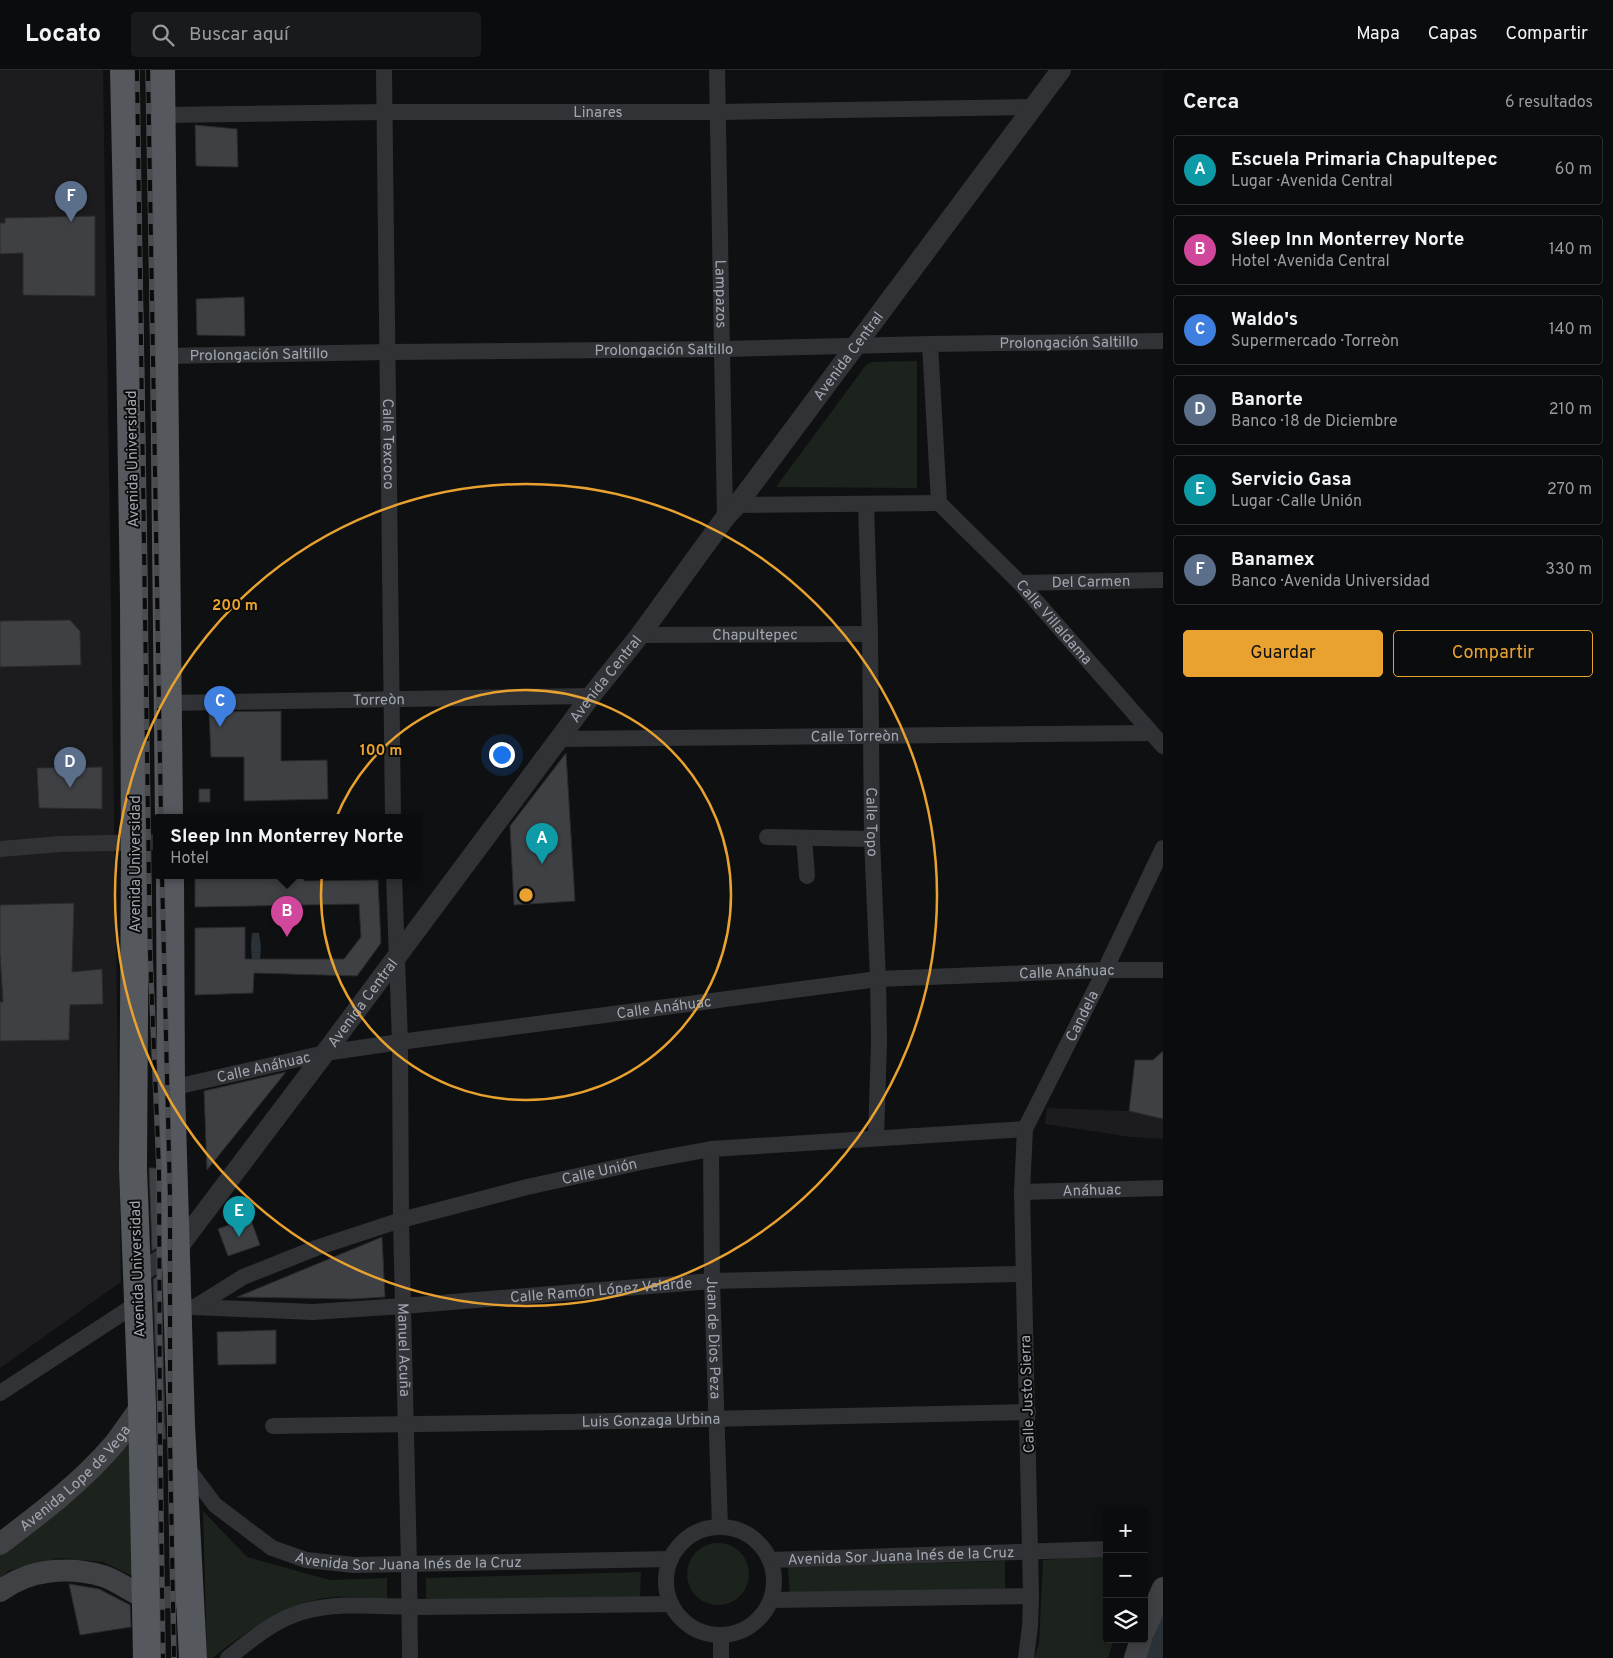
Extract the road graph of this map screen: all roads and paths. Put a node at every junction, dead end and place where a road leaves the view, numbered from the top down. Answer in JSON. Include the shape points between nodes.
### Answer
{"nodes":[{"id":1,"x":124,"y":70,"type":"edge"},
{"id":2,"x":161,"y":70,"type":"edge"},
{"id":3,"x":384,"y":70,"type":"edge"},
{"id":4,"x":717,"y":70,"type":"edge"},
{"id":5,"x":1061,"y":70,"type":"edge"},
{"id":6,"x":1033,"y":107,"type":"junction"},
{"id":7,"x":385,"y":112,"type":"junction"},
{"id":8,"x":718,"y":112,"type":"junction"},
{"id":9,"x":162,"y":115,"type":"junction"},
{"id":10,"x":1163,"y":340,"type":"edge"},
{"id":11,"x":930,"y":344,"type":"junction"},
{"id":12,"x":855,"y":345,"type":"junction"},
{"id":13,"x":722,"y":349,"type":"junction"},
{"id":14,"x":388,"y":352,"type":"junction"},
{"id":15,"x":164,"y":356,"type":"junction"},
{"id":16,"x":939,"y":503,"type":"junction"},
{"id":17,"x":866,"y":504,"type":"junction"},
{"id":18,"x":731,"y":511,"type":"junction"},
{"id":19,"x":1163,"y":580,"type":"edge"},
{"id":20,"x":1020,"y":583,"type":"junction"},
{"id":21,"x":870,"y":634,"type":"junction"},
{"id":22,"x":640,"y":635,"type":"junction"},
{"id":23,"x":591,"y":696,"type":"junction"},
{"id":24,"x":390,"y":699,"type":"junction"},
{"id":25,"x":167,"y":703,"type":"junction"},
{"id":26,"x":1151,"y":732,"type":"junction"},
{"id":27,"x":871,"y":735,"type":"junction"},
{"id":28,"x":559,"y":739,"type":"junction"},
{"id":29,"x":1163,"y":746,"type":"edge"},
{"id":30,"x":169,"y":814,"type":"edge"},
{"id":31,"x":393,"y":814,"type":"edge"},
{"id":32,"x":767,"y":837,"type":"dead end"},
{"id":33,"x":804,"y":838,"type":"junction"},
{"id":34,"x":872,"y":839,"type":"junction"},
{"id":35,"x":146,"y":842,"type":"edge"},
{"id":36,"x":1163,"y":848,"type":"edge"},
{"id":37,"x":0,"y":849,"type":"edge"},
{"id":38,"x":807,"y":876,"type":"dead end"},
{"id":39,"x":170,"y":879,"type":"edge"},
{"id":40,"x":394,"y":879,"type":"edge"},
{"id":41,"x":396,"y":958,"type":"junction"},
{"id":42,"x":1105,"y":970,"type":"junction"},
{"id":43,"x":1163,"y":970,"type":"edge"},
{"id":44,"x":878,"y":980,"type":"junction"},
{"id":45,"x":400,"y":1042,"type":"junction"},
{"id":46,"x":325,"y":1053,"type":"junction"},
{"id":47,"x":171,"y":1088,"type":"junction"},
{"id":48,"x":1025,"y":1129,"type":"junction"},
{"id":49,"x":876,"y":1138,"type":"junction"},
{"id":50,"x":711,"y":1149,"type":"junction"},
{"id":51,"x":1163,"y":1188,"type":"edge"},
{"id":52,"x":1022,"y":1192,"type":"junction"},
{"id":53,"x":401,"y":1220,"type":"junction"},
{"id":54,"x":177,"y":1249,"type":"junction"},
{"id":55,"x":1024,"y":1274,"type":"junction"},
{"id":56,"x":137,"y":1276,"type":"junction"},
{"id":57,"x":712,"y":1281,"type":"junction"},
{"id":58,"x":138,"y":1303,"type":"junction"},
{"id":59,"x":403,"y":1306,"type":"junction"},
{"id":60,"x":187,"y":1307,"type":"junction"},
{"id":61,"x":0,"y":1394,"type":"edge"},
{"id":62,"x":142,"y":1406,"type":"junction"},
{"id":63,"x":1028,"y":1412,"type":"junction"},
{"id":64,"x":716,"y":1419,"type":"junction"},
{"id":65,"x":406,"y":1424,"type":"junction"},
{"id":66,"x":274,"y":1426,"type":"dead end"},
{"id":67,"x":182,"y":1462,"type":"junction"},
{"id":68,"x":720,"y":1527,"type":"junction"},
{"id":69,"x":0,"y":1544,"type":"edge"},
{"id":70,"x":1103,"y":1549,"type":"edge"},
{"id":71,"x":1031,"y":1551,"type":"junction"},
{"id":72,"x":671,"y":1558,"type":"junction"},
{"id":73,"x":770,"y":1560,"type":"junction"},
{"id":74,"x":409,"y":1565,"type":"junction"},
{"id":75,"x":1163,"y":1588,"type":"edge"},
{"id":76,"x":0,"y":1591,"type":"edge"},
{"id":77,"x":190,"y":1596,"type":"junction"},
{"id":78,"x":1031,"y":1596,"type":"junction"},
{"id":79,"x":146,"y":1598,"type":"junction"},
{"id":80,"x":771,"y":1600,"type":"junction"},
{"id":81,"x":671,"y":1604,"type":"junction"},
{"id":82,"x":410,"y":1607,"type":"junction"},
{"id":83,"x":1148,"y":1622,"type":"edge"},
{"id":84,"x":721,"y":1635,"type":"junction"},
{"id":85,"x":1140,"y":1643,"type":"edge"},
{"id":86,"x":147,"y":1658,"type":"edge"},
{"id":87,"x":193,"y":1658,"type":"edge"},
{"id":88,"x":228,"y":1658,"type":"edge"},
{"id":89,"x":410,"y":1658,"type":"edge"},
{"id":90,"x":721,"y":1658,"type":"edge"},
{"id":91,"x":1026,"y":1658,"type":"edge"},
{"id":92,"x":1135,"y":1658,"type":"edge"}],
"edges":[{"from":1,"to":35,"type":"highway","name":"Avenida Universidad","via":[[133,488]]},
{"from":2,"to":9,"type":"highway"},
{"from":3,"to":7,"type":"street","name":"Calle Texcoco"},
{"from":4,"to":8,"type":"street","name":"Lampazos"},
{"from":5,"to":6,"type":"street","name":"Avenida Central"},
{"from":6,"to":8,"type":"street","name":"Linares"},
{"from":6,"to":12,"type":"street","name":"Avenida Central"},
{"from":7,"to":8,"type":"street","name":"Linares"},
{"from":7,"to":9,"type":"street","name":"Linares"},
{"from":7,"to":14,"type":"street","name":"Calle Texcoco"},
{"from":8,"to":13,"type":"street","name":"Lampazos"},
{"from":9,"to":15,"type":"highway"},
{"from":10,"to":11,"type":"street","name":"Prolongación Saltillo"},
{"from":11,"to":12,"type":"street","name":"Prolongación Saltillo"},
{"from":11,"to":16,"type":"street"},
{"from":12,"to":13,"type":"street","name":"Prolongación Saltillo"},
{"from":12,"to":18,"type":"street","name":"Avenida Central"},
{"from":13,"to":14,"type":"street","name":"Prolongación Saltillo"},
{"from":13,"to":18,"type":"street","name":"Lampazos"},
{"from":14,"to":15,"type":"street","name":"Prolongación Saltillo"},
{"from":14,"to":24,"type":"street","name":"Calle Texcoco"},
{"from":15,"to":25,"type":"highway"},
{"from":16,"to":17,"type":"street"},
{"from":16,"to":20,"type":"street","name":"Calle Villaldama"},
{"from":17,"to":18,"type":"street"},
{"from":17,"to":21,"type":"street","name":"Calle Topo"},
{"from":18,"to":22,"type":"street","name":"Avenida Central"},
{"from":19,"to":20,"type":"street","name":"Del Carmen"},
{"from":20,"to":26,"type":"street","name":"Calle Villaldama"},
{"from":21,"to":22,"type":"street","name":"Chapultepec"},
{"from":21,"to":27,"type":"street","name":"Calle Topo"},
{"from":22,"to":23,"type":"street","name":"Avenida Central"},
{"from":23,"to":24,"type":"street","name":"Torreòn"},
{"from":23,"to":28,"type":"street","name":"Avenida Central"},
{"from":24,"to":25,"type":"street","name":"Torreòn"},
{"from":24,"to":31,"type":"street","name":"Calle Texcoco"},
{"from":25,"to":30,"type":"highway"},
{"from":26,"to":27,"type":"street","name":"Calle Torreòn"},
{"from":26,"to":29,"type":"street","name":"Calle Villaldama"},
{"from":27,"to":28,"type":"street","name":"Calle Torreòn"},
{"from":27,"to":34,"type":"street","name":"Calle Topo"},
{"from":28,"to":41,"type":"street","name":"Avenida Central"},
{"from":32,"to":33,"type":"street"},
{"from":33,"to":34,"type":"street"},
{"from":33,"to":38,"type":"street"},
{"from":34,"to":44,"type":"street","name":"Calle Topo"},
{"from":35,"to":37,"type":"street"},
{"from":35,"to":56,"type":"highway","name":"Avenida Universidad","via":[[134,1168]]},
{"from":36,"to":42,"type":"street","name":"Candela"},
{"from":39,"to":47,"type":"highway"},
{"from":40,"to":41,"type":"street"},
{"from":41,"to":45,"type":"street"},
{"from":41,"to":46,"type":"street","name":"Avenida Central"},
{"from":42,"to":43,"type":"street","name":"Calle Anáhuac"},
{"from":42,"to":44,"type":"street","name":"Calle Anáhuac"},
{"from":42,"to":48,"type":"street","name":"Candela"},
{"from":44,"to":45,"type":"street","name":"Calle Anáhuac"},
{"from":44,"to":49,"type":"street","name":"Calle Topo"},
{"from":45,"to":46,"type":"street","name":"Calle Anáhuac"},
{"from":45,"to":53,"type":"street","name":"Manuel Acuña"},
{"from":46,"to":47,"type":"street","name":"Calle Anáhuac"},
{"from":46,"to":54,"type":"street","name":"Avenida Central"},
{"from":47,"to":54,"type":"highway"},
{"from":48,"to":49,"type":"street","name":"Calle Unión"},
{"from":48,"to":52,"type":"street","name":"Calle Justo Sierra"},
{"from":49,"to":50,"type":"street","name":"Calle Unión"},
{"from":50,"to":53,"type":"street","name":"Calle Unión","via":[[527,1187]]},
{"from":50,"to":57,"type":"street","name":"Juan de Dios Peza"},
{"from":51,"to":52,"type":"street","name":"Anáhuac"},
{"from":52,"to":55,"type":"street","name":"Calle Justo Sierra"},
{"from":53,"to":59,"type":"street","name":"Manuel Acuña"},
{"from":53,"to":60,"type":"street","name":"Calle Unión","via":[[316,1248],[243,1277]]},
{"from":54,"to":56,"type":"street","name":"Avenida Central"},
{"from":54,"to":60,"type":"highway"},
{"from":55,"to":57,"type":"street","name":"Calle Ramón López Velarde"},
{"from":55,"to":63,"type":"street","name":"Calle Justo Sierra"},
{"from":56,"to":58,"type":"highway","name":"Avenida Universidad"},
{"from":57,"to":59,"type":"street","name":"Calle Ramón López Velarde"},
{"from":57,"to":64,"type":"street","name":"Juan de Dios Peza"},
{"from":58,"to":61,"type":"street"},
{"from":58,"to":62,"type":"highway","name":"Avenida Universidad"},
{"from":59,"to":60,"type":"street","name":"Calle Ramón López Velarde","via":[[313,1312]]},
{"from":59,"to":65,"type":"street","name":"Manuel Acuña"},
{"from":60,"to":67,"type":"highway"},
{"from":62,"to":69,"type":"main road","name":"Avenida Lope de Vega","via":[[93,1466],[65,1493]]},
{"from":62,"to":79,"type":"highway","name":"Avenida Universidad"},
{"from":63,"to":64,"type":"street","name":"Luis Gonzaga Urbina"},
{"from":63,"to":71,"type":"street","name":"Calle Justo Sierra"},
{"from":64,"to":65,"type":"street","name":"Luis Gonzaga Urbina"},
{"from":64,"to":68,"type":"street","name":"Juan de Dios Peza"},
{"from":65,"to":66,"type":"street","name":"Luis Gonzaga Urbina"},
{"from":65,"to":74,"type":"street","name":"Manuel Acuña"},
{"from":67,"to":74,"type":"street","name":"Avenida Sor Juana Inés de la Cruz","via":[[215,1505],[272,1548],[306,1560],[354,1565]]},
{"from":67,"to":77,"type":"highway"},
{"from":68,"to":72,"type":"street","via":[[691,1536]]},
{"from":68,"to":73,"type":"street","via":[[736,1529],[750,1536]]},
{"from":70,"to":71,"type":"street","name":"Avenida Sor Juana Inés de la Cruz"},
{"from":71,"to":73,"type":"street","name":"Avenida Sor Juana Inés de la Cruz"},
{"from":71,"to":78,"type":"street","name":"Calle Justo Sierra"},
{"from":72,"to":74,"type":"street","name":"Avenida Sor Juana Inés de la Cruz"},
{"from":72,"to":81,"type":"street","via":[[666,1581]]},
{"from":73,"to":80,"type":"street","via":[[775,1580]]},
{"from":74,"to":82,"type":"street","name":"Manuel Acuña"},
{"from":75,"to":83,"type":"main road"},
{"from":76,"to":79,"type":"main road","via":[[26,1576],[56,1571],[78,1572],[103,1576]]},
{"from":77,"to":79,"type":"main road"},
{"from":77,"to":87,"type":"highway"},
{"from":78,"to":80,"type":"street"},
{"from":78,"to":91,"type":"street","name":"Calle Justo Sierra"},
{"from":79,"to":86,"type":"highway","name":"Avenida Universidad"},
{"from":80,"to":84,"type":"street","via":[[752,1626],[737,1633]]},
{"from":81,"to":82,"type":"street"},
{"from":81,"to":84,"type":"street","via":[[691,1627]]},
{"from":82,"to":88,"type":"street","via":[[338,1605],[301,1612],[275,1623]]},
{"from":82,"to":89,"type":"street","name":"Manuel Acuña"},
{"from":84,"to":90,"type":"street"},
{"from":85,"to":92,"type":"main road"}]}
